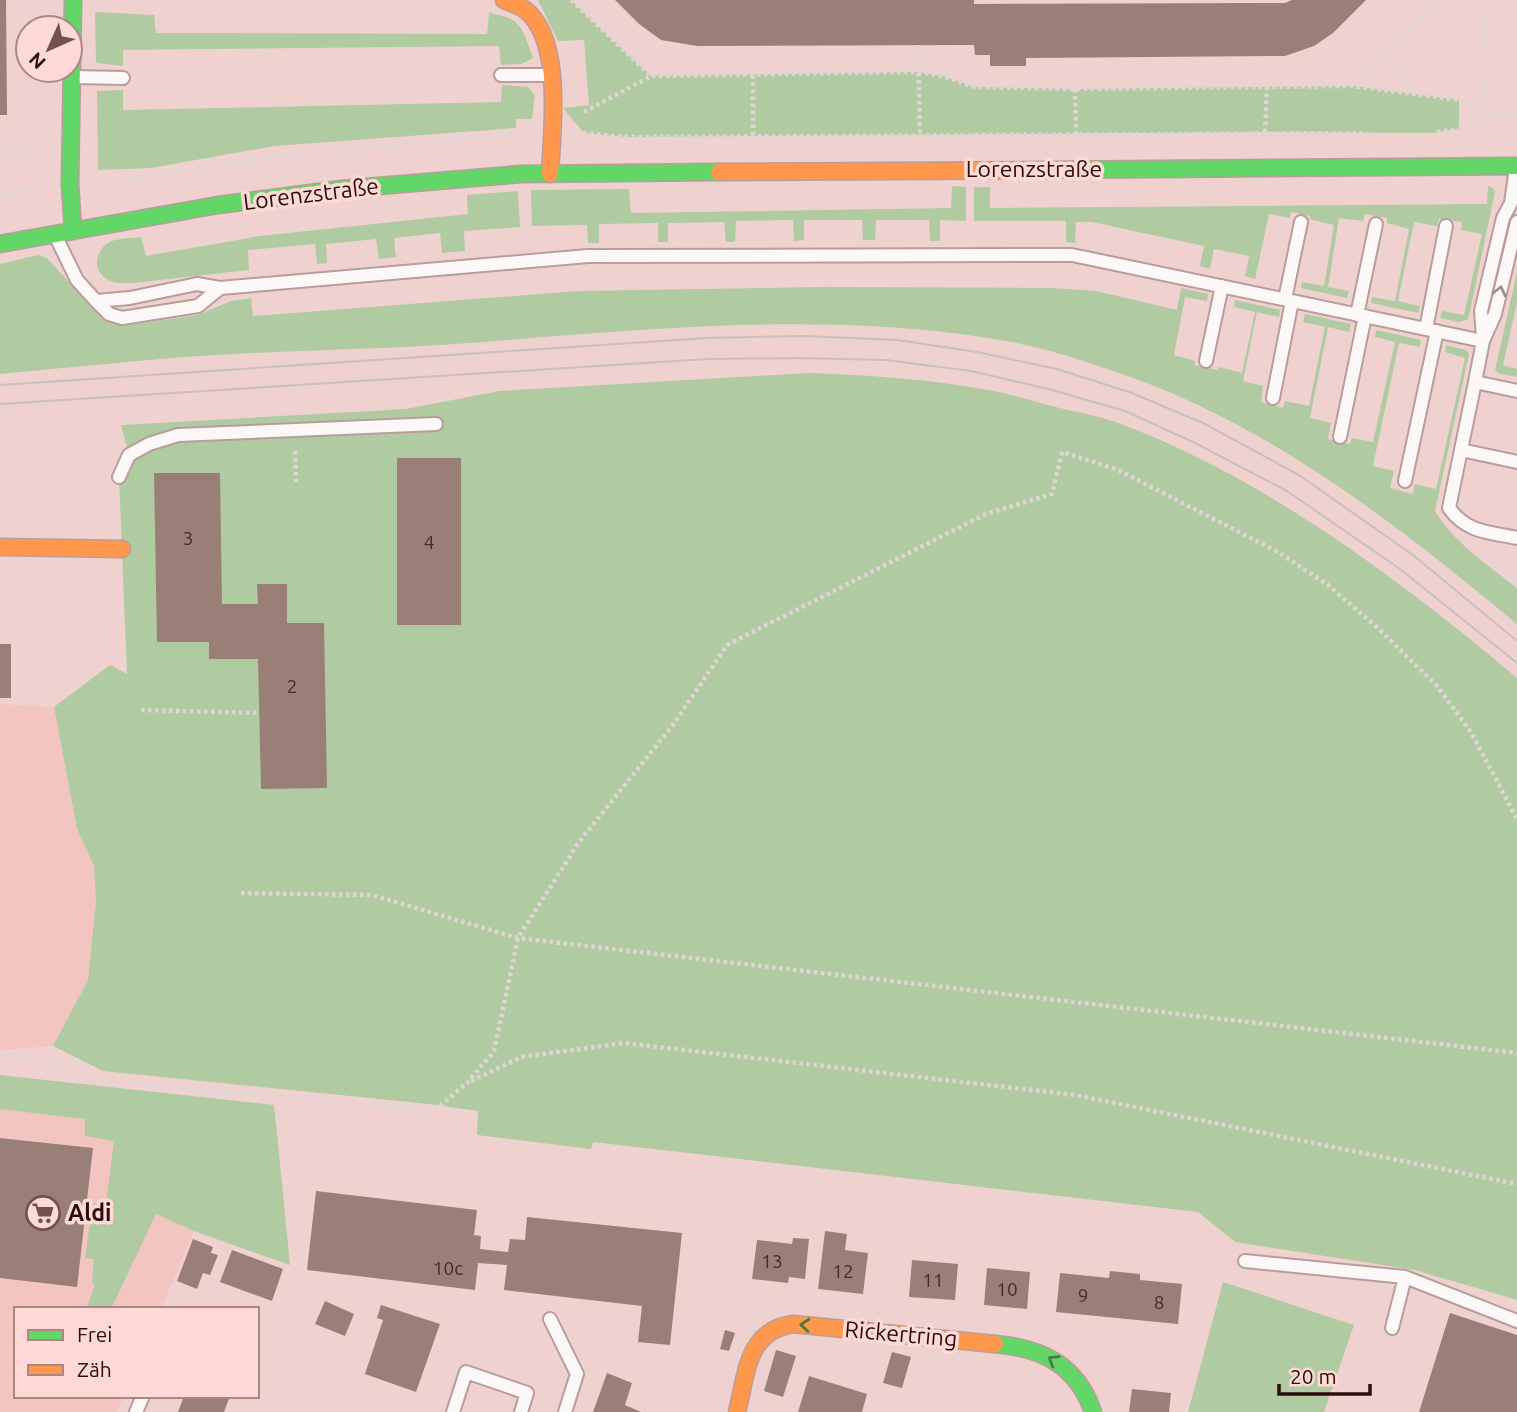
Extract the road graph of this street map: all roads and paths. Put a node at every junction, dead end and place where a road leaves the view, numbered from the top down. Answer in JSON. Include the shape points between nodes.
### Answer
{"nodes":[{"id":1,"x":504,"y":0,"type":"edge"},
{"id":2,"x":571,"y":0,"type":"edge"},
{"id":3,"x":1439,"y":0,"type":"edge"},
{"id":4,"x":1484,"y":0,"type":"edge"},
{"id":5,"x":918,"y":45,"type":"dead end"},
{"id":6,"x":1382,"y":57,"type":"junction"},
{"id":7,"x":918,"y":72,"type":"junction"},
{"id":8,"x":753,"y":73,"type":"junction"},
{"id":9,"x":501,"y":75,"type":"dead end"},
{"id":10,"x":551,"y":75,"type":"junction"},
{"id":11,"x":651,"y":76,"type":"junction"},
{"id":12,"x":84,"y":77,"type":"edge"},
{"id":13,"x":123,"y":78,"type":"dead end"},
{"id":14,"x":73,"y":84,"type":"edge"},
{"id":15,"x":1267,"y":86,"type":"junction"},
{"id":16,"x":1353,"y":86,"type":"junction"},
{"id":17,"x":1075,"y":89,"type":"junction"},
{"id":18,"x":1415,"y":94,"type":"junction"},
{"id":19,"x":1484,"y":111,"type":"junction"},
{"id":20,"x":1517,"y":112,"type":"edge"},
{"id":21,"x":1484,"y":117,"type":"junction"},
{"id":22,"x":1517,"y":118,"type":"edge"},
{"id":23,"x":551,"y":131,"type":"junction"},
{"id":24,"x":1265,"y":132,"type":"junction"},
{"id":25,"x":1376,"y":133,"type":"dead end"},
{"id":26,"x":1431,"y":133,"type":"dead end"},
{"id":27,"x":1076,"y":134,"type":"junction"},
{"id":28,"x":753,"y":135,"type":"junction"},
{"id":29,"x":920,"y":135,"type":"junction"},
{"id":30,"x":0,"y":149,"type":"edge"},
{"id":31,"x":36,"y":151,"type":"dead end"},
{"id":32,"x":1517,"y":166,"type":"edge"},
{"id":33,"x":920,"y":170,"type":"junction"},
{"id":34,"x":521,"y":174,"type":"junction"},
{"id":35,"x":550,"y":174,"type":"junction"},
{"id":36,"x":98,"y":184,"type":"dead end"},
{"id":37,"x":34,"y":187,"type":"dead end"},
{"id":38,"x":0,"y":196,"type":"edge"},
{"id":39,"x":1511,"y":203,"type":"junction"},
{"id":40,"x":1517,"y":221,"type":"edge"},
{"id":41,"x":1301,"y":222,"type":"dead end"},
{"id":42,"x":1376,"y":225,"type":"dead end"},
{"id":43,"x":1446,"y":226,"type":"dead end"},
{"id":44,"x":73,"y":231,"type":"junction"},
{"id":45,"x":55,"y":235,"type":"junction"},
{"id":46,"x":0,"y":244,"type":"edge"},
{"id":47,"x":526,"y":260,"type":"junction"},
{"id":48,"x":1222,"y":286,"type":"junction"},
{"id":49,"x":220,"y":288,"type":"junction"},
{"id":50,"x":1288,"y":300,"type":"junction"},
{"id":51,"x":96,"y":301,"type":"junction"},
{"id":52,"x":1361,"y":315,"type":"junction"},
{"id":53,"x":1431,"y":330,"type":"junction"},
{"id":54,"x":1483,"y":341,"type":"junction"},
{"id":55,"x":1206,"y":362,"type":"dead end"},
{"id":56,"x":1475,"y":382,"type":"junction"},
{"id":57,"x":1517,"y":391,"type":"edge"},
{"id":58,"x":1273,"y":398,"type":"dead end"},
{"id":59,"x":436,"y":424,"type":"dead end"},
{"id":60,"x":294,"y":430,"type":"junction"},
{"id":61,"x":1340,"y":437,"type":"dead end"},
{"id":62,"x":1461,"y":450,"type":"junction"},
{"id":63,"x":1517,"y":462,"type":"edge"},
{"id":64,"x":118,"y":477,"type":"dead end"},
{"id":65,"x":1405,"y":481,"type":"dead end"},
{"id":66,"x":296,"y":482,"type":"dead end"},
{"id":67,"x":1517,"y":538,"type":"edge"},
{"id":68,"x":0,"y":547,"type":"edge"},
{"id":69,"x":122,"y":549,"type":"dead end"},
{"id":70,"x":141,"y":710,"type":"dead end"},
{"id":71,"x":259,"y":713,"type":"dead end"},
{"id":72,"x":1517,"y":818,"type":"edge"},
{"id":73,"x":242,"y":893,"type":"dead end"},
{"id":74,"x":518,"y":938,"type":"junction"},
{"id":75,"x":1517,"y":1053,"type":"edge"},
{"id":76,"x":0,"y":1056,"type":"edge"},
{"id":77,"x":467,"y":1083,"type":"junction"},
{"id":78,"x":1517,"y":1184,"type":"edge"},
{"id":79,"x":1245,"y":1261,"type":"dead end"},
{"id":80,"x":1405,"y":1277,"type":"junction"},
{"id":81,"x":550,"y":1319,"type":"dead end"},
{"id":82,"x":1517,"y":1321,"type":"edge"},
{"id":83,"x":1392,"y":1328,"type":"dead end"},
{"id":84,"x":741,"y":1410,"type":"edge"},
{"id":85,"x":453,"y":1412,"type":"edge"},
{"id":86,"x":521,"y":1412,"type":"edge"},
{"id":87,"x":565,"y":1412,"type":"edge"},
{"id":88,"x":1093,"y":1412,"type":"edge"}],
"edges":[{"from":1,"to":10,"type":"street","via":[[527,12],[542,31]]},
{"from":2,"to":11,"type":"path"},
{"from":3,"to":6,"type":"path"},
{"from":4,"to":19,"type":"path"},
{"from":5,"to":7,"type":"path"},
{"from":6,"to":16,"type":"path"},
{"from":6,"to":18,"type":"path"},
{"from":7,"to":8,"type":"path"},
{"from":7,"to":17,"type":"path","via":[[974,87]]},
{"from":7,"to":29,"type":"path"},
{"from":8,"to":11,"type":"path"},
{"from":8,"to":28,"type":"path"},
{"from":9,"to":10,"type":"lane"},
{"from":10,"to":23,"type":"street"},
{"from":11,"to":23,"type":"path"},
{"from":12,"to":13,"type":"lane"},
{"from":14,"to":44,"type":"street"},
{"from":15,"to":16,"type":"path"},
{"from":15,"to":17,"type":"path"},
{"from":15,"to":24,"type":"path"},
{"from":16,"to":18,"type":"path"},
{"from":17,"to":27,"type":"path"},
{"from":18,"to":19,"type":"path","via":[[1459,100]]},
{"from":19,"to":20,"type":"path"},
{"from":19,"to":21,"type":"path"},
{"from":21,"to":22,"type":"path"},
{"from":21,"to":26,"type":"path","via":[[1459,129]]},
{"from":23,"to":28,"type":"path","via":[[627,137]]},
{"from":23,"to":35,"type":"street"},
{"from":23,"to":36,"type":"path","via":[[275,157]]},
{"from":24,"to":25,"type":"path"},
{"from":24,"to":27,"type":"path"},
{"from":27,"to":29,"type":"path"},
{"from":28,"to":29,"type":"path"},
{"from":29,"to":33,"type":"path"},
{"from":30,"to":31,"type":"path"},
{"from":32,"to":33,"type":"street","name":"Lorenzstraße"},
{"from":32,"to":39,"type":"lane"},
{"from":33,"to":35,"type":"street","name":"Lorenzstraße"},
{"from":34,"to":35,"type":"street","name":"Lorenzstraße"},
{"from":34,"to":44,"type":"street","name":"Lorenzstraße","via":[[342,189]]},
{"from":34,"to":47,"type":"path"},
{"from":37,"to":38,"type":"path"},
{"from":39,"to":40,"type":"lane"},
{"from":39,"to":54,"type":"lane","via":[[1503,218],[1482,311]]},
{"from":54,"to":40,"type":"lane","one_way":true,"via":[[1495,314]]},
{"from":41,"to":50,"type":"lane"},
{"from":42,"to":52,"type":"lane"},
{"from":43,"to":53,"type":"lane"},
{"from":44,"to":45,"type":"street","name":"Lorenzstraße"},
{"from":45,"to":46,"type":"street","name":"Lorenzstraße"},
{"from":45,"to":51,"type":"lane","via":[[77,280]]},
{"from":47,"to":48,"type":"lane","via":[[1072,255]]},
{"from":47,"to":49,"type":"lane"},
{"from":48,"to":50,"type":"lane"},
{"from":48,"to":55,"type":"lane"},
{"from":49,"to":51,"type":"lane","via":[[197,284]]},
{"from":49,"to":51,"type":"lane","via":[[198,306],[122,318],[109,314]]},
{"from":50,"to":52,"type":"lane"},
{"from":50,"to":58,"type":"lane"},
{"from":52,"to":53,"type":"lane"},
{"from":52,"to":61,"type":"lane"},
{"from":53,"to":54,"type":"lane"},
{"from":53,"to":65,"type":"lane"},
{"from":54,"to":56,"type":"lane"},
{"from":56,"to":57,"type":"lane"},
{"from":56,"to":62,"type":"lane"},
{"from":59,"to":60,"type":"lane"},
{"from":60,"to":64,"type":"lane","via":[[178,435],[129,455]]},
{"from":60,"to":66,"type":"path"},
{"from":62,"to":63,"type":"lane"},
{"from":62,"to":67,"type":"lane","via":[[1449,508],[1469,528]]},
{"from":68,"to":69,"type":"street"},
{"from":70,"to":71,"type":"path"},
{"from":72,"to":74,"type":"path","via":[[1471,732],[1437,686],[1328,585],[1278,552],[1118,470],[1062,452],[1052,494],[986,514],[727,645],[673,725],[579,842]]},
{"from":73,"to":74,"type":"path","via":[[372,895]]},
{"from":74,"to":75,"type":"path"},
{"from":74,"to":77,"type":"path","via":[[494,1051]]},
{"from":76,"to":77,"type":"path","via":[[48,1062],[76,1079],[435,1110]]},
{"from":77,"to":78,"type":"path","via":[[522,1057],[624,1043],[1075,1095]]},
{"from":79,"to":80,"type":"lane"},
{"from":80,"to":82,"type":"lane"},
{"from":80,"to":83,"type":"lane"},
{"from":81,"to":87,"type":"lane","via":[[577,1374]]},
{"from":88,"to":84,"type":"street","name":"Rickertring","one_way":true,"via":[[1079,1382],[1060,1363],[1020,1346],[793,1324],[763,1335],[753,1352]]},
{"from":85,"to":86,"type":"lane","via":[[466,1373],[527,1393]]}]}
